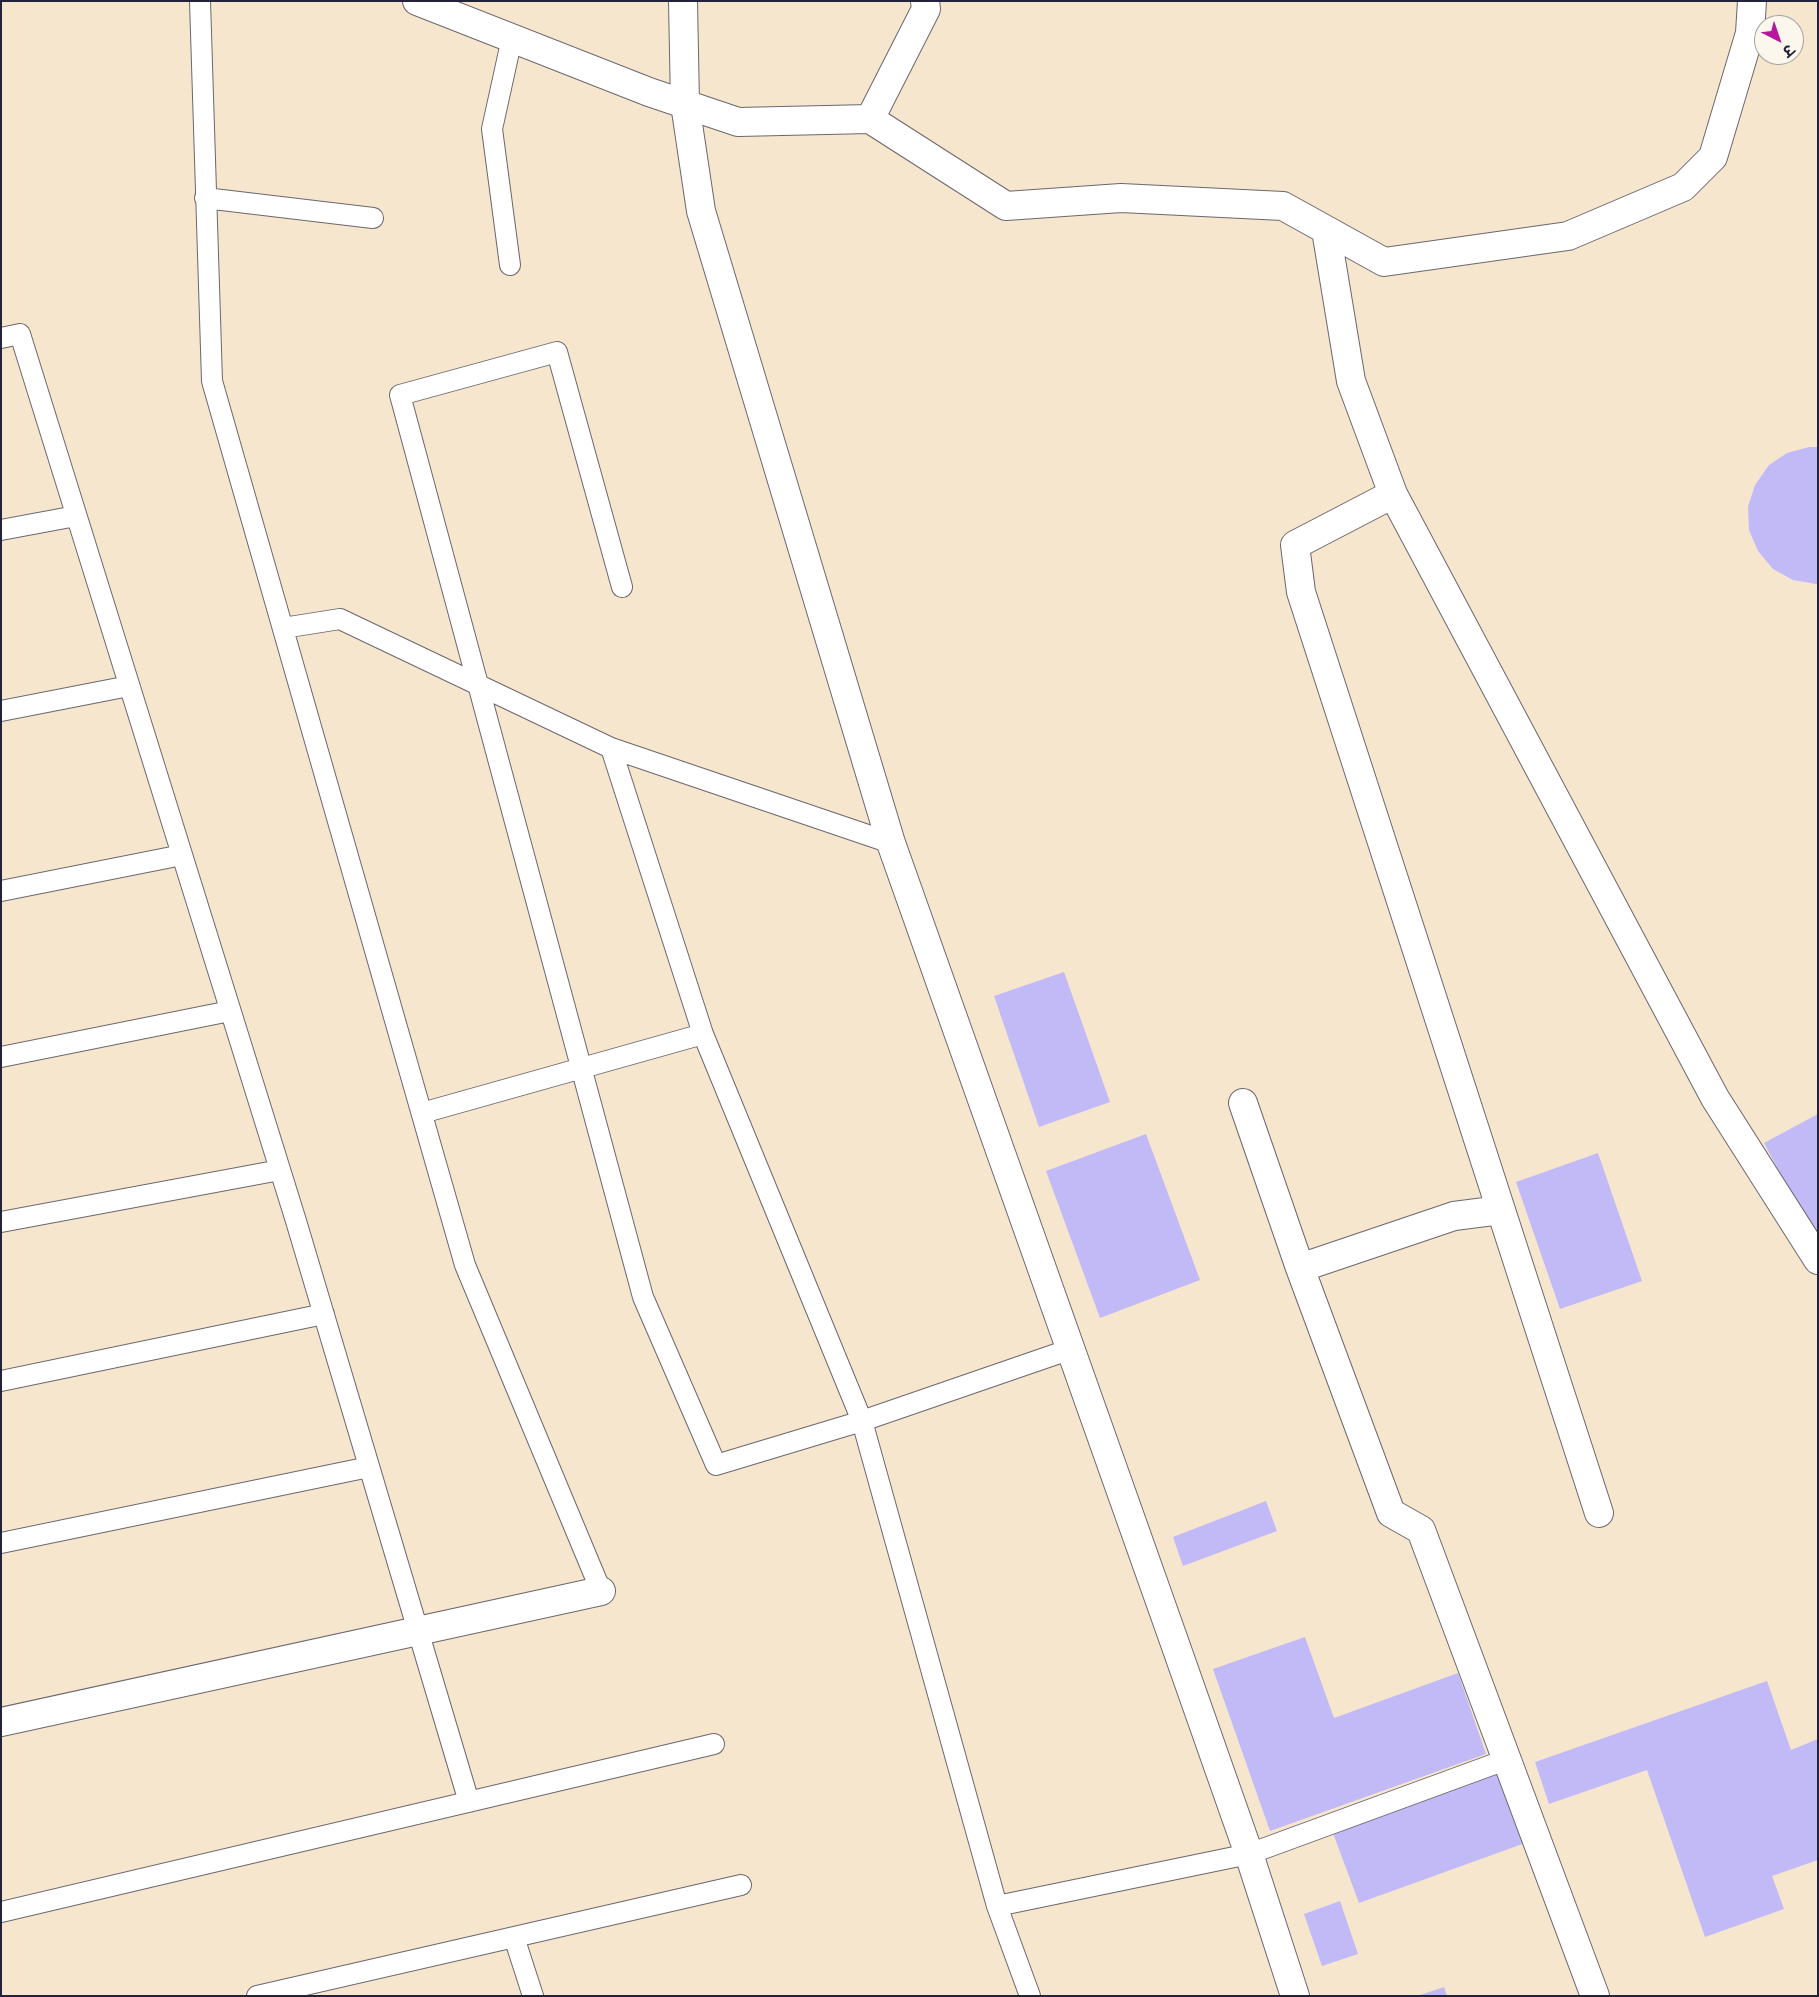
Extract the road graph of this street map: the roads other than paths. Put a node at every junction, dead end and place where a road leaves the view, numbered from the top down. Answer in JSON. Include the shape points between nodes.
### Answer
{"nodes":[{"id":1,"x":200,"y":1,"type":"edge"},
{"id":2,"x":417,"y":1,"type":"edge"},
{"id":3,"x":683,"y":1,"type":"edge"},
{"id":4,"x":925,"y":1,"type":"edge"},
{"id":5,"x":1752,"y":1,"type":"edge"},
{"id":6,"x":512,"y":38,"type":"junction"},
{"id":7,"x":685,"y":104,"type":"junction"},
{"id":8,"x":870,"y":119,"type":"junction"},
{"id":9,"x":206,"y":198,"type":"junction"},
{"id":10,"x":373,"y":218,"type":"dead end"},
{"id":11,"x":1326,"y":230,"type":"junction"},
{"id":12,"x":510,"y":265,"type":"dead end"},
{"id":13,"x":1,"y":338,"type":"edge"},
{"id":14,"x":1393,"y":494,"type":"junction"},
{"id":15,"x":76,"y":516,"type":"junction"},
{"id":16,"x":1,"y":530,"type":"edge"},
{"id":17,"x":622,"y":587,"type":"dead end"},
{"id":18,"x":283,"y":628,"type":"junction"},
{"id":19,"x":478,"y":685,"type":"junction"},
{"id":20,"x":129,"y":686,"type":"junction"},
{"id":21,"x":1,"y":711,"type":"edge"},
{"id":22,"x":611,"y":748,"type":"junction"},
{"id":23,"x":891,"y":843,"type":"junction"},
{"id":24,"x":182,"y":855,"type":"junction"},
{"id":25,"x":1,"y":891,"type":"edge"},
{"id":26,"x":230,"y":1011,"type":"junction"},
{"id":27,"x":703,"y":1034,"type":"junction"},
{"id":28,"x":1,"y":1057,"type":"edge"},
{"id":29,"x":582,"y":1068,"type":"junction"},
{"id":30,"x":1243,"y":1103,"type":"dead end"},
{"id":31,"x":422,"y":1113,"type":"junction"},
{"id":32,"x":280,"y":1170,"type":"junction"},
{"id":33,"x":1501,"y":1210,"type":"junction"},
{"id":34,"x":1,"y":1222,"type":"edge"},
{"id":35,"x":1818,"y":1260,"type":"edge"},
{"id":36,"x":1300,"y":1268,"type":"junction"},
{"id":37,"x":324,"y":1314,"type":"junction"},
{"id":38,"x":1071,"y":1349,"type":"junction"},
{"id":39,"x":1,"y":1380,"type":"edge"},
{"id":40,"x":862,"y":1421,"type":"junction"},
{"id":41,"x":369,"y":1467,"type":"junction"},
{"id":42,"x":1599,"y":1512,"type":"dead end"},
{"id":43,"x":1,"y":1543,"type":"edge"},
{"id":44,"x":601,"y":1591,"type":"joint"},
{"id":45,"x":418,"y":1631,"type":"junction"},
{"id":46,"x":1,"y":1722,"type":"edge"},
{"id":47,"x":714,"y":1744,"type":"dead end"},
{"id":48,"x":1508,"y":1759,"type":"junction"},
{"id":49,"x":469,"y":1802,"type":"junction"},
{"id":50,"x":1249,"y":1854,"type":"junction"},
{"id":51,"x":741,"y":1885,"type":"dead end"},
{"id":52,"x":997,"y":1906,"type":"junction"},
{"id":53,"x":1,"y":1912,"type":"edge"},
{"id":54,"x":514,"y":1937,"type":"junction"},
{"id":55,"x":257,"y":1996,"type":"edge"},
{"id":56,"x":533,"y":1996,"type":"edge"},
{"id":57,"x":1030,"y":1996,"type":"edge"},
{"id":58,"x":1295,"y":1996,"type":"edge"},
{"id":59,"x":1596,"y":1996,"type":"edge"}],
"edges":[{"from":1,"to":9,"type":"lane"},
{"from":2,"to":6,"type":"street"},
{"from":3,"to":7,"type":"street"},
{"from":4,"to":8,"type":"street","via":[[926,9]]},
{"from":5,"to":11,"type":"street","via":[[1750,33],[1712,157],[1683,187],[1568,236],[1384,262]]},
{"from":6,"to":7,"type":"street"},
{"from":6,"to":12,"type":"lane","via":[[492,129]]},
{"from":7,"to":8,"type":"street","via":[[738,122]]},
{"from":7,"to":23,"type":"street","via":[[701,211]]},
{"from":8,"to":11,"type":"street","via":[[1006,206],[1121,198],[1283,206]]},
{"from":9,"to":10,"type":"lane"},
{"from":9,"to":18,"type":"lane","via":[[212,381]]},
{"from":11,"to":14,"type":"street","via":[[1351,381]]},
{"from":13,"to":15,"type":"lane","via":[[20,334]]},
{"from":14,"to":33,"type":"street","via":[[1295,546],[1300,592]]},
{"from":14,"to":35,"type":"street","via":[[1715,1098]]},
{"from":15,"to":16,"type":"lane"},
{"from":15,"to":20,"type":"lane"},
{"from":17,"to":19,"type":"lane","via":[[557,352],[400,395]]},
{"from":18,"to":19,"type":"lane","via":[[340,619]]},
{"from":18,"to":31,"type":"lane"},
{"from":19,"to":22,"type":"lane"},
{"from":19,"to":29,"type":"lane"},
{"from":20,"to":21,"type":"lane"},
{"from":20,"to":24,"type":"lane"},
{"from":22,"to":23,"type":"lane"},
{"from":22,"to":27,"type":"lane"},
{"from":23,"to":38,"type":"street"},
{"from":24,"to":25,"type":"lane"},
{"from":24,"to":26,"type":"lane"},
{"from":26,"to":28,"type":"lane"},
{"from":26,"to":32,"type":"lane"},
{"from":27,"to":29,"type":"lane"},
{"from":27,"to":40,"type":"lane"},
{"from":29,"to":31,"type":"lane"},
{"from":29,"to":40,"type":"lane","via":[[643,1297],[716,1465]]},
{"from":30,"to":36,"type":"street"},
{"from":31,"to":44,"type":"lane","via":[[466,1265]]},
{"from":32,"to":34,"type":"lane"},
{"from":32,"to":37,"type":"lane"},
{"from":33,"to":36,"type":"street","via":[[1454,1216]]},
{"from":33,"to":42,"type":"street"},
{"from":36,"to":48,"type":"street","via":[[1391,1513],[1421,1530]]},
{"from":37,"to":39,"type":"lane"},
{"from":37,"to":41,"type":"lane"},
{"from":38,"to":40,"type":"lane"},
{"from":38,"to":50,"type":"street"},
{"from":40,"to":52,"type":"lane"},
{"from":41,"to":43,"type":"lane"},
{"from":41,"to":45,"type":"lane"},
{"from":44,"to":45,"type":"street"},
{"from":45,"to":46,"type":"street"},
{"from":45,"to":49,"type":"lane"},
{"from":47,"to":49,"type":"lane"},
{"from":48,"to":50,"type":"lane"},
{"from":48,"to":59,"type":"street"},
{"from":49,"to":53,"type":"lane"},
{"from":50,"to":52,"type":"lane"},
{"from":50,"to":58,"type":"street"},
{"from":51,"to":54,"type":"lane"},
{"from":52,"to":57,"type":"lane"},
{"from":54,"to":55,"type":"lane"},
{"from":54,"to":56,"type":"lane"}]}
